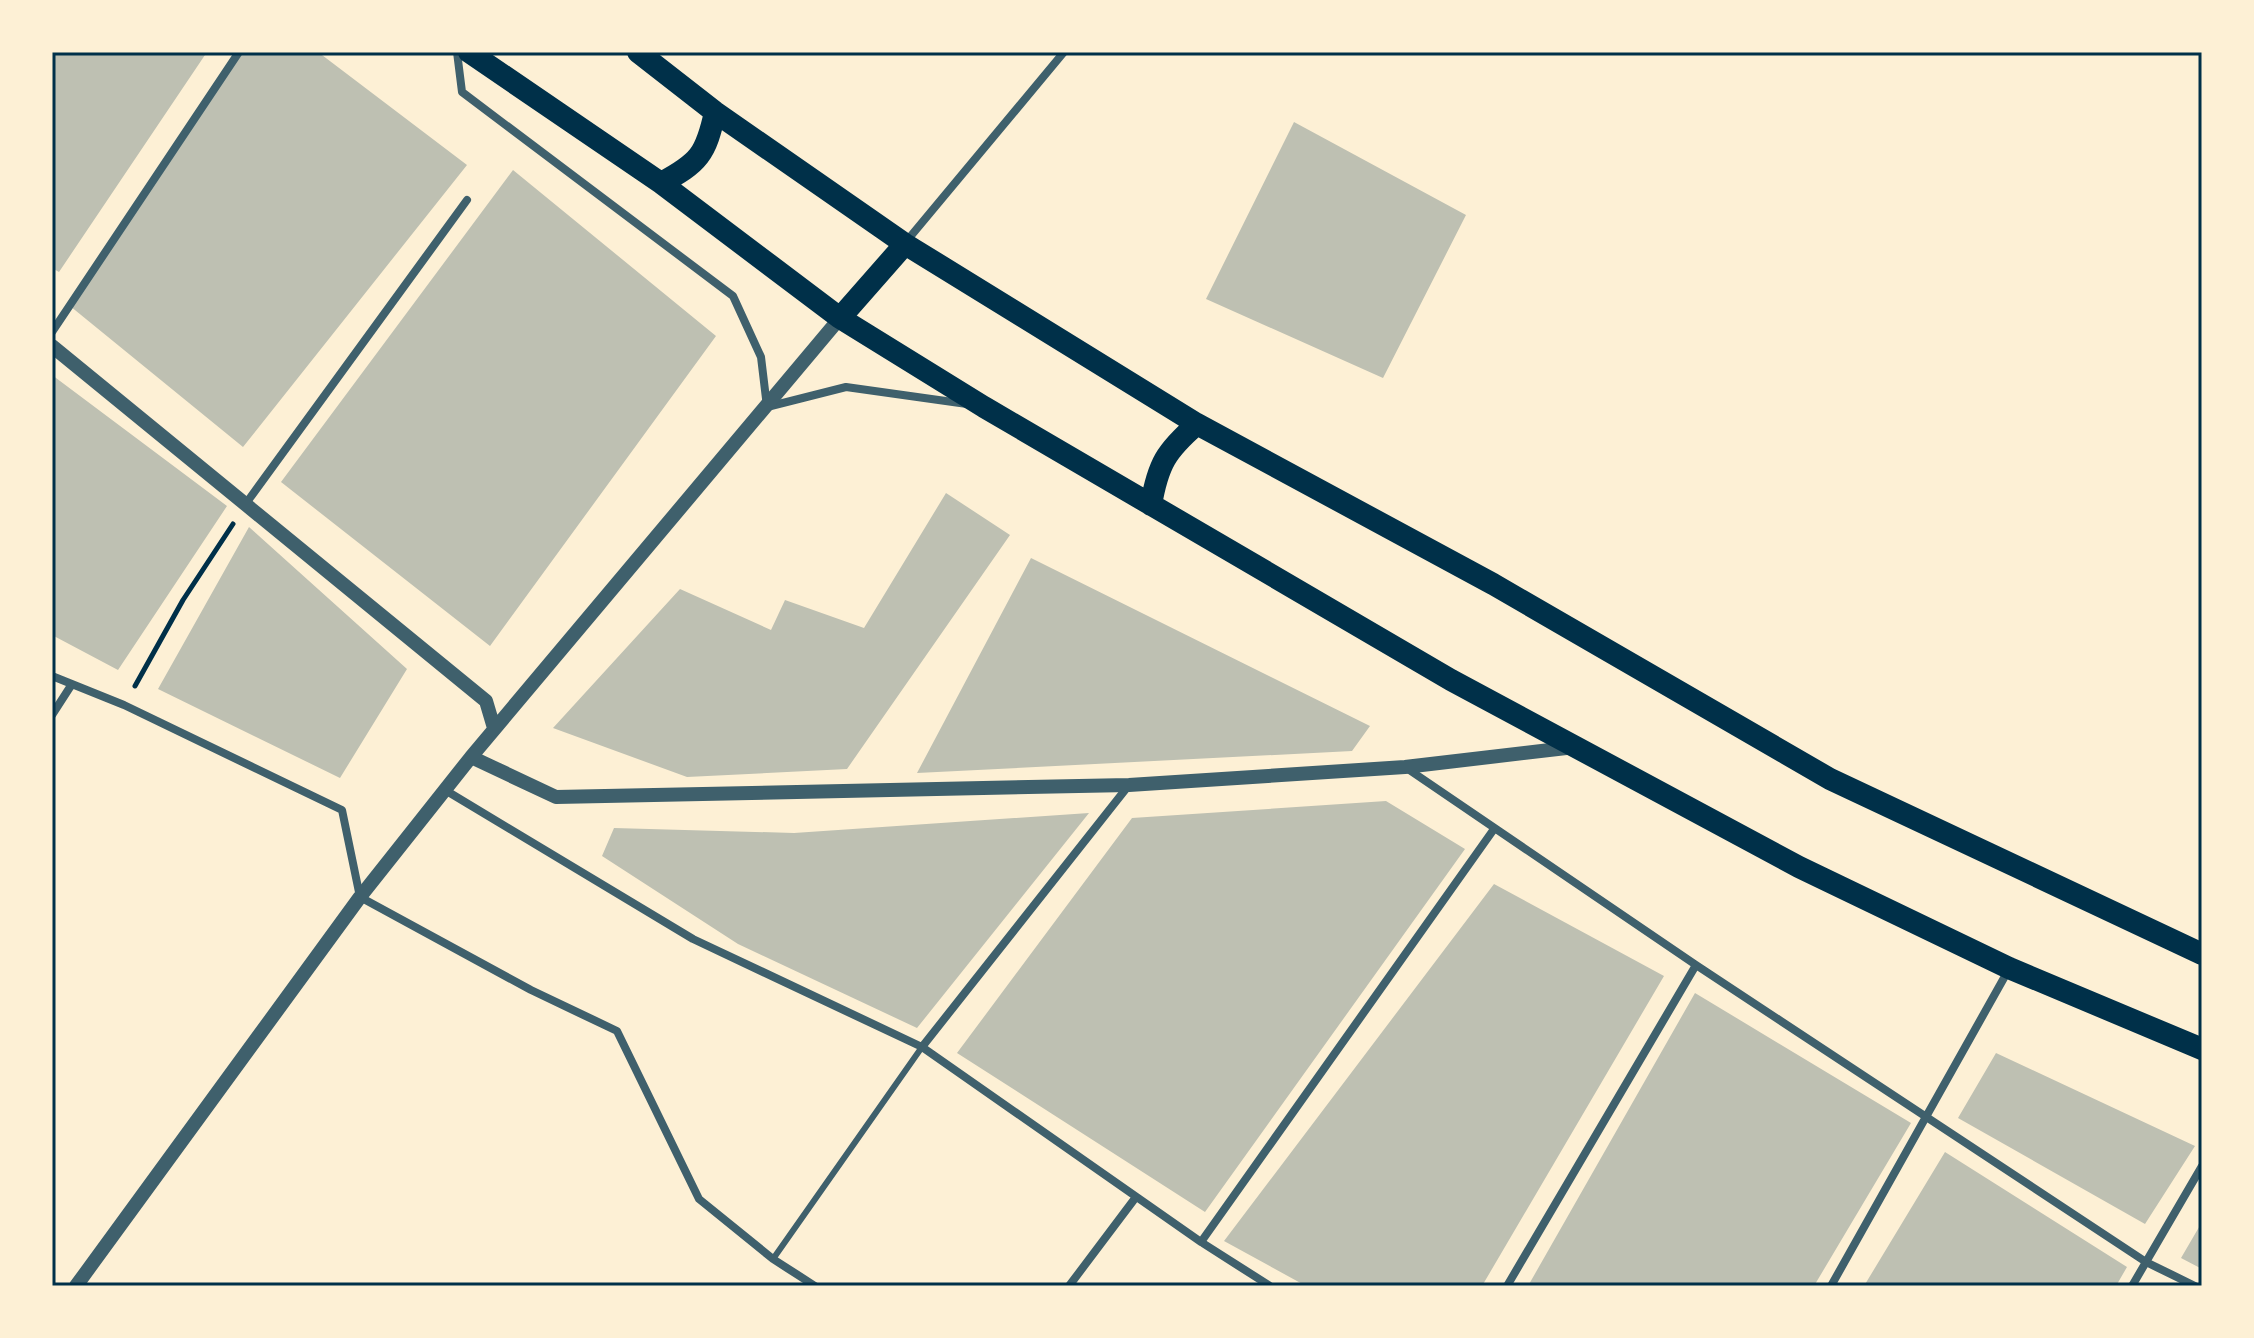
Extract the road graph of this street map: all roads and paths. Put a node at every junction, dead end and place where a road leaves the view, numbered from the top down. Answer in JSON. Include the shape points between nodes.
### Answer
{"nodes":[{"id":1,"x":239,"y":52,"type":"edge"},
{"id":2,"x":457,"y":52,"type":"edge"},
{"id":3,"x":469,"y":52,"type":"edge"},
{"id":4,"x":638,"y":52,"type":"edge"},
{"id":5,"x":1064,"y":52,"type":"edge"},
{"id":6,"x":715,"y":112,"type":"junction"},
{"id":7,"x":661,"y":183,"type":"junction"},
{"id":8,"x":467,"y":200,"type":"dead end"},
{"id":9,"x":905,"y":244,"type":"junction"},
{"id":10,"x":840,"y":318,"type":"junction"},
{"id":11,"x":52,"y":332,"type":"edge"},
{"id":12,"x":52,"y":346,"type":"edge"},
{"id":13,"x":767,"y":407,"type":"junction"},
{"id":14,"x":984,"y":407,"type":"junction"},
{"id":15,"x":1197,"y":424,"type":"junction"},
{"id":16,"x":247,"y":502,"type":"junction"},
{"id":17,"x":1151,"y":505,"type":"junction"},
{"id":18,"x":52,"y":676,"type":"edge"},
{"id":19,"x":72,"y":684,"type":"junction"},
{"id":20,"x":124,"y":705,"type":"junction"},
{"id":21,"x":52,"y":715,"type":"edge"},
{"id":22,"x":494,"y":728,"type":"junction"},
{"id":23,"x":1576,"y":747,"type":"junction"},
{"id":24,"x":471,"y":757,"type":"junction"},
{"id":25,"x":1405,"y":767,"type":"junction"},
{"id":26,"x":1129,"y":785,"type":"junction"},
{"id":27,"x":445,"y":790,"type":"junction"},
{"id":28,"x":1494,"y":829,"type":"junction"},
{"id":29,"x":360,"y":897,"type":"junction"},
{"id":30,"x":2202,"y":954,"type":"edge"},
{"id":31,"x":1696,"y":965,"type":"junction"},
{"id":32,"x":2009,"y":968,"type":"junction"},
{"id":33,"x":922,"y":1047,"type":"junction"},
{"id":34,"x":2202,"y":1049,"type":"edge"},
{"id":35,"x":1927,"y":1117,"type":"junction"},
{"id":36,"x":2202,"y":1166,"type":"edge"},
{"id":37,"x":1136,"y":1197,"type":"junction"},
{"id":38,"x":1201,"y":1242,"type":"junction"},
{"id":39,"x":773,"y":1259,"type":"junction"},
{"id":40,"x":2146,"y":1262,"type":"junction"},
{"id":41,"x":76,"y":1286,"type":"edge"},
{"id":42,"x":815,"y":1286,"type":"edge"},
{"id":43,"x":1069,"y":1286,"type":"edge"},
{"id":44,"x":1270,"y":1286,"type":"edge"},
{"id":45,"x":1507,"y":1286,"type":"edge"},
{"id":46,"x":1831,"y":1286,"type":"edge"},
{"id":47,"x":2132,"y":1286,"type":"edge"},
{"id":48,"x":2195,"y":1286,"type":"edge"}],
"edges":[{"from":1,"to":11,"type":"street"},
{"from":2,"to":13,"type":"street","via":[[462,92],[733,296],[761,357]]},
{"from":3,"to":7,"type":"highway"},
{"from":4,"to":6,"type":"highway"},
{"from":5,"to":9,"type":"street"},
{"from":6,"to":7,"type":"highway","via":[[708,147],[688,169]]},
{"from":6,"to":9,"type":"highway"},
{"from":7,"to":10,"type":"highway"},
{"from":8,"to":16,"type":"street"},
{"from":9,"to":10,"type":"highway"},
{"from":9,"to":15,"type":"highway"},
{"from":10,"to":13,"type":"street"},
{"from":10,"to":14,"type":"highway"},
{"from":12,"to":16,"type":"street"},
{"from":13,"to":14,"type":"street","via":[[846,387]]},
{"from":13,"to":22,"type":"street"},
{"from":14,"to":17,"type":"highway"},
{"from":15,"to":17,"type":"highway","via":[[1171,447],[1156,473]]},
{"from":15,"to":30,"type":"highway","via":[[1493,584],[1830,779]]},
{"from":16,"to":20,"type":"path"},
{"from":16,"to":22,"type":"street","via":[[486,701]]},
{"from":17,"to":23,"type":"highway"},
{"from":18,"to":19,"type":"street"},
{"from":19,"to":20,"type":"street"},
{"from":19,"to":21,"type":"street"},
{"from":20,"to":29,"type":"street","via":[[342,810]]},
{"from":22,"to":24,"type":"street"},
{"from":23,"to":25,"type":"street"},
{"from":23,"to":32,"type":"highway","via":[[1799,867]]},
{"from":24,"to":26,"type":"street","via":[[556,797]]},
{"from":24,"to":27,"type":"street"},
{"from":25,"to":26,"type":"street"},
{"from":25,"to":28,"type":"street"},
{"from":26,"to":33,"type":"street"},
{"from":27,"to":29,"type":"street"},
{"from":27,"to":33,"type":"street","via":[[693,939]]},
{"from":28,"to":31,"type":"street"},
{"from":28,"to":38,"type":"street"},
{"from":29,"to":39,"type":"street","via":[[617,1031],[699,1199]]},
{"from":29,"to":41,"type":"street"},
{"from":31,"to":35,"type":"street"},
{"from":31,"to":45,"type":"street"},
{"from":32,"to":34,"type":"highway"},
{"from":32,"to":35,"type":"street"},
{"from":33,"to":37,"type":"street"},
{"from":33,"to":39,"type":"lane"},
{"from":35,"to":40,"type":"street"},
{"from":35,"to":46,"type":"street"},
{"from":36,"to":40,"type":"street"},
{"from":37,"to":38,"type":"street"},
{"from":37,"to":43,"type":"street"},
{"from":38,"to":44,"type":"street"},
{"from":39,"to":42,"type":"street"},
{"from":40,"to":47,"type":"street"},
{"from":40,"to":48,"type":"street"}]}
